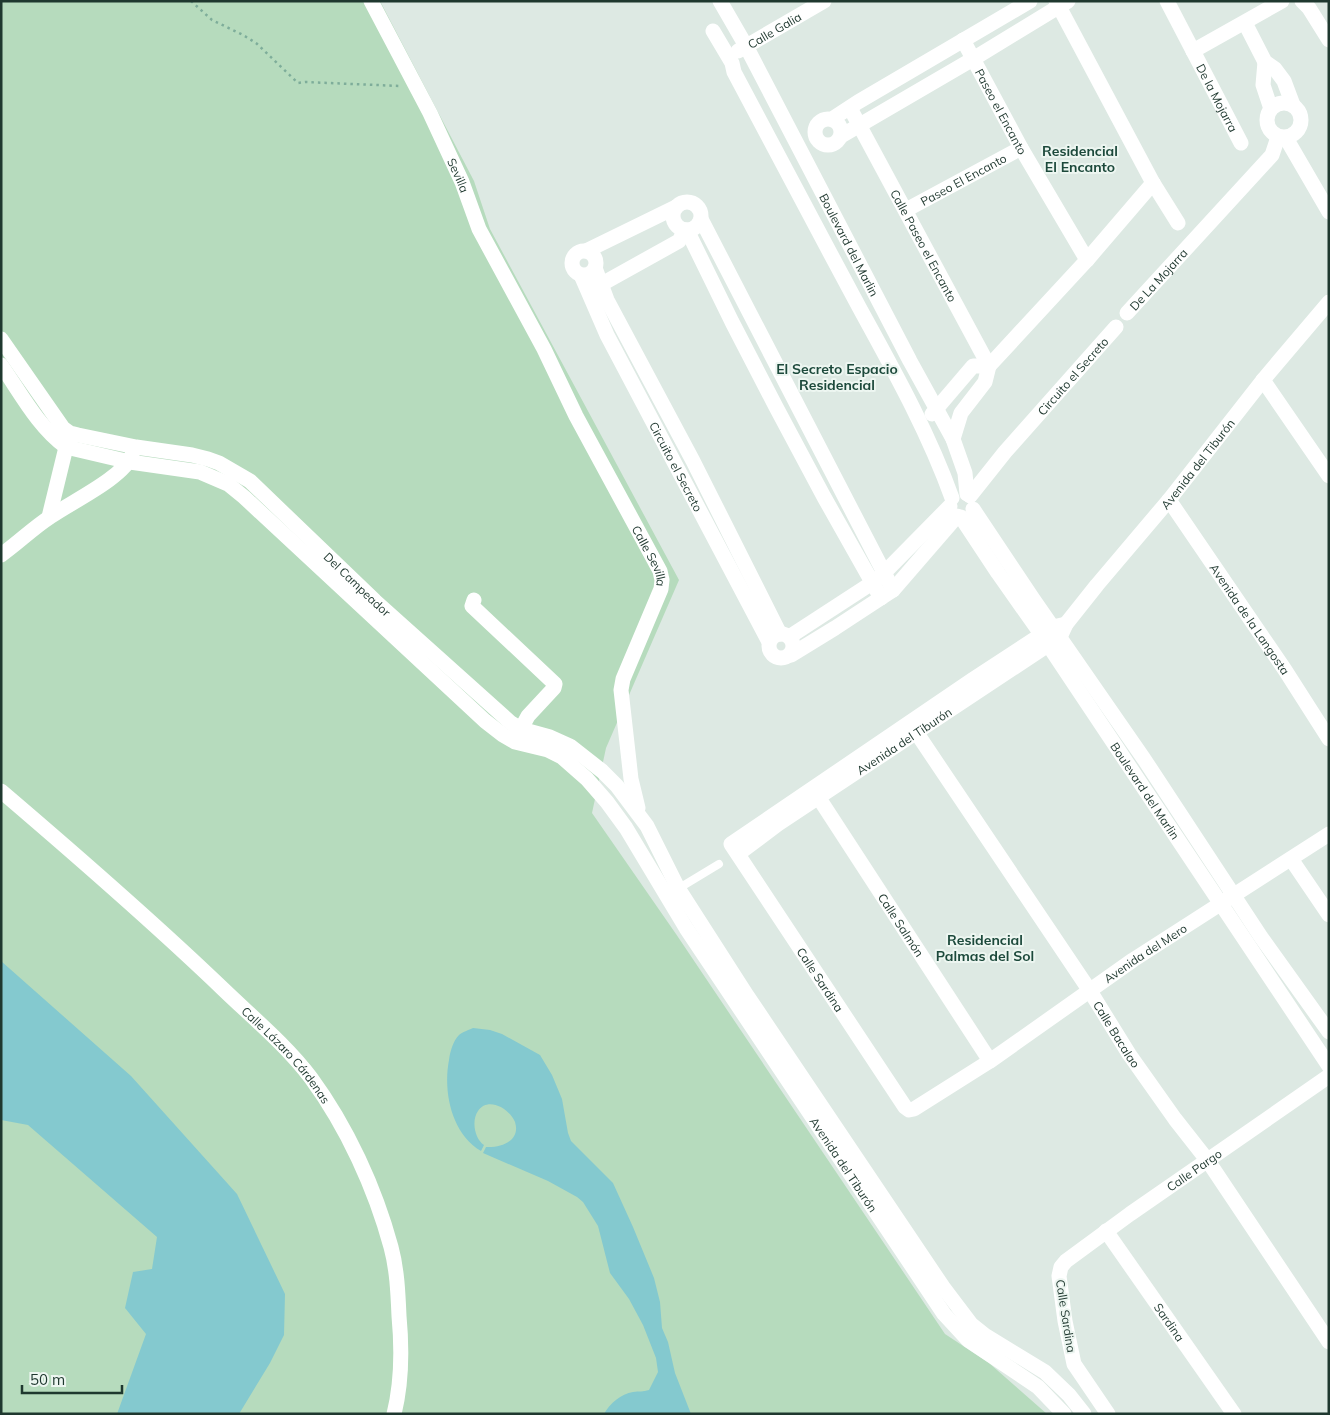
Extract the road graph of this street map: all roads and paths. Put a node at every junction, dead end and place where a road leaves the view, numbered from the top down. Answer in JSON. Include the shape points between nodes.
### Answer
{"nodes":[{"id":1,"x":191,"y":1,"type":"edge"},
{"id":2,"x":371,"y":1,"type":"edge"},
{"id":3,"x":720,"y":1,"type":"edge"},
{"id":4,"x":824,"y":1,"type":"edge"},
{"id":5,"x":1030,"y":1,"type":"edge"},
{"id":6,"x":1166,"y":1,"type":"edge"},
{"id":7,"x":1282,"y":1,"type":"edge"},
{"id":8,"x":1302,"y":1,"type":"edge"},
{"id":9,"x":1061,"y":3,"type":"edge"},
{"id":10,"x":1245,"y":23,"type":"junction"},
{"id":11,"x":712,"y":31,"type":"dead end"},
{"id":12,"x":963,"y":40,"type":"junction"},
{"id":13,"x":1329,"y":40,"type":"edge"},
{"id":14,"x":746,"y":46,"type":"junction"},
{"id":15,"x":1193,"y":51,"type":"junction"},
{"id":16,"x":973,"y":59,"type":"junction"},
{"id":17,"x":1265,"y":62,"type":"junction"},
{"id":18,"x":732,"y":63,"type":"junction"},
{"id":19,"x":412,"y":80,"type":"junction"},
{"id":20,"x":1293,"y":105,"type":"junction"},
{"id":21,"x":850,"y":108,"type":"junction"},
{"id":22,"x":1271,"y":109,"type":"junction"},
{"id":23,"x":832,"y":119,"type":"junction"},
{"id":24,"x":860,"y":125,"type":"junction"},
{"id":25,"x":841,"y":136,"type":"junction"},
{"id":26,"x":1282,"y":138,"type":"junction"},
{"id":27,"x":1241,"y":143,"type":"dead end"},
{"id":28,"x":1021,"y":148,"type":"junction"},
{"id":29,"x":802,"y":151,"type":"junction"},
{"id":30,"x":780,"y":160,"type":"junction"},
{"id":31,"x":1153,"y":183,"type":"junction"},
{"id":32,"x":676,"y":207,"type":"junction"},
{"id":33,"x":906,"y":210,"type":"junction"},
{"id":34,"x":1329,"y":212,"type":"edge"},
{"id":35,"x":702,"y":219,"type":"junction"},
{"id":36,"x":1178,"y":223,"type":"dead end"},
{"id":37,"x":686,"y":230,"type":"junction"},
{"id":38,"x":586,"y":251,"type":"junction"},
{"id":39,"x":1087,"y":260,"type":"junction"},
{"id":40,"x":589,"y":283,"type":"junction"},
{"id":41,"x":1329,"y":302,"type":"edge"},
{"id":42,"x":1127,"y":313,"type":"dead end"},
{"id":43,"x":1116,"y":327,"type":"dead end"},
{"id":44,"x":1,"y":339,"type":"edge"},
{"id":45,"x":544,"y":349,"type":"joint"},
{"id":46,"x":1,"y":364,"type":"edge"},
{"id":47,"x":989,"y":366,"type":"junction"},
{"id":48,"x":1263,"y":380,"type":"junction"},
{"id":49,"x":793,"y":399,"type":"junction"},
{"id":50,"x":776,"y":407,"type":"junction"},
{"id":51,"x":936,"y":407,"type":"junction"},
{"id":52,"x":926,"y":434,"type":"junction"},
{"id":53,"x":953,"y":439,"type":"junction"},
{"id":54,"x":68,"y":440,"type":"junction"},
{"id":55,"x":136,"y":447,"type":"junction"},
{"id":56,"x":693,"y":461,"type":"junction"},
{"id":57,"x":130,"y":462,"type":"junction"},
{"id":58,"x":678,"y":469,"type":"junction"},
{"id":59,"x":1329,"y":476,"type":"edge"},
{"id":60,"x":1169,"y":500,"type":"junction"},
{"id":61,"x":961,"y":505,"type":"junction"},
{"id":62,"x":49,"y":517,"type":"junction"},
{"id":63,"x":282,"y":523,"type":"junction"},
{"id":64,"x":1,"y":555,"type":"edge"},
{"id":65,"x":878,"y":578,"type":"junction"},
{"id":66,"x":887,"y":594,"type":"junction"},
{"id":67,"x":474,"y":600,"type":"dead end"},
{"id":68,"x":1054,"y":633,"type":"junction"},
{"id":69,"x":779,"y":638,"type":"junction"},
{"id":70,"x":423,"y":654,"type":"junction"},
{"id":71,"x":791,"y":655,"type":"junction"},
{"id":72,"x":913,"y":728,"type":"junction"},
{"id":73,"x":521,"y":729,"type":"junction"},
{"id":74,"x":1329,"y":738,"type":"edge"},
{"id":75,"x":624,"y":783,"type":"junction"},
{"id":76,"x":1,"y":790,"type":"edge"},
{"id":77,"x":816,"y":793,"type":"junction"},
{"id":78,"x":607,"y":802,"type":"junction"},
{"id":79,"x":640,"y":816,"type":"junction"},
{"id":80,"x":626,"y":828,"type":"junction"},
{"id":81,"x":1329,"y":834,"type":"edge"},
{"id":82,"x":734,"y":849,"type":"joint"},
{"id":83,"x":1291,"y":859,"type":"junction"},
{"id":84,"x":719,"y":864,"type":"dead end"},
{"id":85,"x":673,"y":892,"type":"junction"},
{"id":86,"x":1234,"y":896,"type":"junction"},
{"id":87,"x":1220,"y":904,"type":"junction"},
{"id":88,"x":1329,"y":915,"type":"edge"},
{"id":89,"x":1090,"y":991,"type":"junction"},
{"id":90,"x":1329,"y":1032,"type":"edge"},
{"id":91,"x":990,"y":1061,"type":"junction"},
{"id":92,"x":1329,"y":1066,"type":"edge"},
{"id":93,"x":1329,"y":1076,"type":"edge"},
{"id":94,"x":914,"y":1110,"type":"joint"},
{"id":95,"x":1208,"y":1161,"type":"junction"},
{"id":96,"x":1106,"y":1231,"type":"junction"},
{"id":97,"x":905,"y":1244,"type":"junction"},
{"id":98,"x":1061,"y":1267,"type":"joint"},
{"id":99,"x":1329,"y":1342,"type":"edge"},
{"id":100,"x":394,"y":1414,"type":"edge"},
{"id":101,"x":1064,"y":1414,"type":"edge"},
{"id":102,"x":1084,"y":1414,"type":"edge"},
{"id":103,"x":1108,"y":1414,"type":"edge"},
{"id":104,"x":1234,"y":1414,"type":"edge"}],
"edges":[{"from":1,"to":19,"type":"path","via":[[212,20],[256,43],[298,83],[395,87]]},
{"from":2,"to":19,"type":"street","name":"Sevilla"},
{"from":3,"to":14,"type":"street","name":"Boulevard del Marlin"},
{"from":4,"to":14,"type":"street","name":"Calle Galia"},
{"from":5,"to":12,"type":"street"},
{"from":6,"to":15,"type":"street","name":"De la Mojarra"},
{"from":7,"to":10,"type":"street","name":"De la Mojarra"},
{"from":8,"to":13,"type":"street"},
{"from":9,"to":16,"type":"street"},
{"from":9,"to":31,"type":"street"},
{"from":10,"to":15,"type":"street","name":"De la Mojarra"},
{"from":10,"to":17,"type":"street"},
{"from":11,"to":18,"type":"street","name":"Boulevard del Marlin"},
{"from":12,"to":16,"type":"street","name":"Paseo el Encanto"},
{"from":12,"to":21,"type":"street"},
{"from":14,"to":18,"type":"street","name":"Calle Galia","via":[[737,52]]},
{"from":14,"to":29,"type":"street","name":"Boulevard del Marlin"},
{"from":15,"to":27,"type":"street","name":"De la Mojarra"},
{"from":16,"to":24,"type":"street"},
{"from":16,"to":28,"type":"street","name":"Paseo el Encanto"},
{"from":17,"to":20,"type":"street","via":[[1276,69],[1284,81]]},
{"from":17,"to":22,"type":"street","via":[[1263,85]]},
{"from":18,"to":30,"type":"street","name":"Boulevard del Marlin"},
{"from":19,"to":45,"type":"street","name":"Sevilla","via":[[462,182],[479,229]]},
{"from":20,"to":22,"type":"street","via":[[1277,104]]},
{"from":20,"to":26,"type":"street","via":[[1302,120],[1300,128],[1294,135]]},
{"from":21,"to":23,"type":"street"},
{"from":21,"to":24,"type":"street","name":"Calle Paseo el Encanto"},
{"from":22,"to":26,"type":"street","via":[[1267,125],[1271,132]]},
{"from":23,"to":25,"type":"street","via":[[840,126]]},
{"from":23,"to":25,"type":"street","via":[[818,123],[817,138],[829,144]]},
{"from":24,"to":25,"type":"street"},
{"from":24,"to":33,"type":"street","name":"Calle Paseo el Encanto"},
{"from":26,"to":34,"type":"street"},
{"from":26,"to":42,"type":"street","name":"De La Mojarra","via":[[1272,155]]},
{"from":28,"to":33,"type":"street","name":"Paseo El Encanto"},
{"from":28,"to":39,"type":"street","name":"Paseo el Encanto"},
{"from":29,"to":30,"type":"street"},
{"from":29,"to":51,"type":"street","name":"Boulevard del Marlin"},
{"from":30,"to":52,"type":"street","name":"Boulevard del Marlin"},
{"from":31,"to":36,"type":"street"},
{"from":31,"to":39,"type":"street"},
{"from":32,"to":35,"type":"street","via":[[681,203],[694,203],[702,212]]},
{"from":32,"to":37,"type":"street","via":[[673,212],[676,224]]},
{"from":32,"to":38,"type":"street"},
{"from":33,"to":47,"type":"street","name":"Calle Paseo el Encanto"},
{"from":35,"to":37,"type":"street","via":[[699,225]]},
{"from":35,"to":49,"type":"street"},
{"from":37,"to":40,"type":"street","via":[[679,241]]},
{"from":37,"to":50,"type":"street"},
{"from":38,"to":40,"type":"street","name":"Circuito el Secreto","via":[[595,258]]},
{"from":38,"to":40,"type":"street","via":[[576,253],[572,258],[573,268]]},
{"from":39,"to":47,"type":"street"},
{"from":40,"to":56,"type":"street","name":"Circuito el Secreto"},
{"from":40,"to":58,"type":"street","name":"Circuito el Secreto","via":[[607,335]]},
{"from":41,"to":48,"type":"street","name":"Avenida del Tiburón"},
{"from":43,"to":61,"type":"street","name":"Circuito el Secreto"},
{"from":44,"to":54,"type":"street","via":[[64,428]]},
{"from":45,"to":75,"type":"street","name":"Calle Sevilla","via":[[662,580],[623,678]]},
{"from":46,"to":54,"type":"street","via":[[39,420],[58,441]]},
{"from":47,"to":51,"type":"street","via":[[973,366]]},
{"from":47,"to":53,"type":"street","via":[[985,382],[961,413]]},
{"from":48,"to":59,"type":"street"},
{"from":48,"to":60,"type":"street","name":"Avenida del Tiburón"},
{"from":49,"to":50,"type":"street"},
{"from":49,"to":65,"type":"street"},
{"from":50,"to":65,"type":"street"},
{"from":51,"to":52,"type":"street"},
{"from":51,"to":53,"type":"street","name":"Boulevard del Marlin"},
{"from":52,"to":61,"type":"street","name":"Boulevard del Marlin"},
{"from":53,"to":61,"type":"street","name":"Boulevard del Marlin","via":[[965,473]]},
{"from":54,"to":55,"type":"street","name":"Del Campeador"},
{"from":54,"to":57,"type":"street","name":"Del Campeador"},
{"from":54,"to":62,"type":"street"},
{"from":55,"to":57,"type":"street"},
{"from":55,"to":63,"type":"street","name":"Del Campeador","via":[[192,455],[219,463],[250,481]]},
{"from":56,"to":58,"type":"street"},
{"from":56,"to":69,"type":"street","name":"Circuito el Secreto"},
{"from":57,"to":62,"type":"street"},
{"from":57,"to":63,"type":"street","name":"Del Campeador","via":[[215,477]]},
{"from":58,"to":69,"type":"street","name":"Circuito el Secreto"},
{"from":60,"to":68,"type":"street","name":"Avenida del Tiburón"},
{"from":60,"to":74,"type":"street","name":"Avenida de la Langosta"},
{"from":61,"to":65,"type":"street","name":"Circuito el Secreto","via":[[921,534]]},
{"from":61,"to":66,"type":"street","name":"Circuito el Secreto"},
{"from":61,"to":68,"type":"street","name":"Boulevard del Marlin","via":[[1003,568]]},
{"from":62,"to":64,"type":"street"},
{"from":63,"to":70,"type":"street","name":"Del Campeador"},
{"from":65,"to":66,"type":"street"},
{"from":65,"to":69,"type":"street","name":"Circuito el Secreto"},
{"from":66,"to":71,"type":"street","name":"Circuito el Secreto"},
{"from":67,"to":73,"type":"street","via":[[472,606],[555,684]]},
{"from":68,"to":72,"type":"street","name":"Avenida del Tiburón"},
{"from":68,"to":86,"type":"street","name":"Boulevard del Marlin","via":[[1144,759]]},
{"from":68,"to":87,"type":"street","name":"Boulevard del Marlin"},
{"from":69,"to":71,"type":"street","via":[[794,646]]},
{"from":69,"to":71,"type":"street","via":[[770,652],[782,659]]},
{"from":70,"to":73,"type":"street","name":"Del Campeador"},
{"from":70,"to":78,"type":"street","name":"Del Campeador","via":[[468,706],[503,735],[516,742],[548,750],[574,766]]},
{"from":72,"to":77,"type":"street","name":"Avenida del Tiburón"},
{"from":72,"to":89,"type":"street","name":"Calle Bacalao"},
{"from":73,"to":75,"type":"street","name":"Del Campeador","via":[[570,746]]},
{"from":75,"to":78,"type":"street"},
{"from":75,"to":79,"type":"street","name":"Del Campeador"},
{"from":76,"to":100,"type":"street","name":"Calle Lázaro Cárdenas","via":[[200,967],[286,1050],[316,1086],[351,1143],[371,1185],[391,1248],[397,1278],[401,1342]]},
{"from":77,"to":82,"type":"street","name":"Avenida del Tiburón"},
{"from":77,"to":91,"type":"street","name":"Calle Salmón"},
{"from":78,"to":80,"type":"street","name":"Del Campeador"},
{"from":79,"to":80,"type":"street","via":[[638,822]]},
{"from":79,"to":85,"type":"street","name":"Del Campeador"},
{"from":80,"to":85,"type":"street","name":"Del Campeador"},
{"from":81,"to":83,"type":"street","name":"Avenida del Mero"},
{"from":82,"to":94,"type":"street","name":"Calle Sardina","via":[[905,1107]]},
{"from":83,"to":86,"type":"street","name":"Avenida del Mero"},
{"from":83,"to":88,"type":"street"},
{"from":84,"to":85,"type":"lane"},
{"from":85,"to":97,"type":"street","name":"Avenida del Tiburón","via":[[746,994],[793,1076]]},
{"from":86,"to":87,"type":"street","name":"Avenida del Mero"},
{"from":86,"to":90,"type":"street","name":"Boulevard del Marlin"},
{"from":87,"to":89,"type":"street","name":"Avenida del Mero"},
{"from":87,"to":92,"type":"street","name":"Boulevard del Marlin"},
{"from":89,"to":91,"type":"street","name":"Avenida del Mero"},
{"from":89,"to":95,"type":"street","name":"Calle Bacalao","via":[[1129,1054]]},
{"from":91,"to":94,"type":"street","name":"Avenida del Mero"},
{"from":93,"to":95,"type":"street","name":"Calle Pargo"},
{"from":95,"to":96,"type":"street","name":"Calle Pargo"},
{"from":95,"to":99,"type":"street","name":"Calle Bacalao"},
{"from":96,"to":98,"type":"street","name":"Calle Pargo"},
{"from":96,"to":104,"type":"street","name":"Sardina"},
{"from":97,"to":101,"type":"street","name":"Avenida del Tiburón","via":[[927,1290],[957,1330],[1038,1387]]},
{"from":97,"to":102,"type":"street","name":"Avenida del Tiburón","via":[[971,1324],[1045,1372]]},
{"from":98,"to":103,"type":"street","name":"Calle Sardina","via":[[1061,1294],[1074,1364]]}]}
